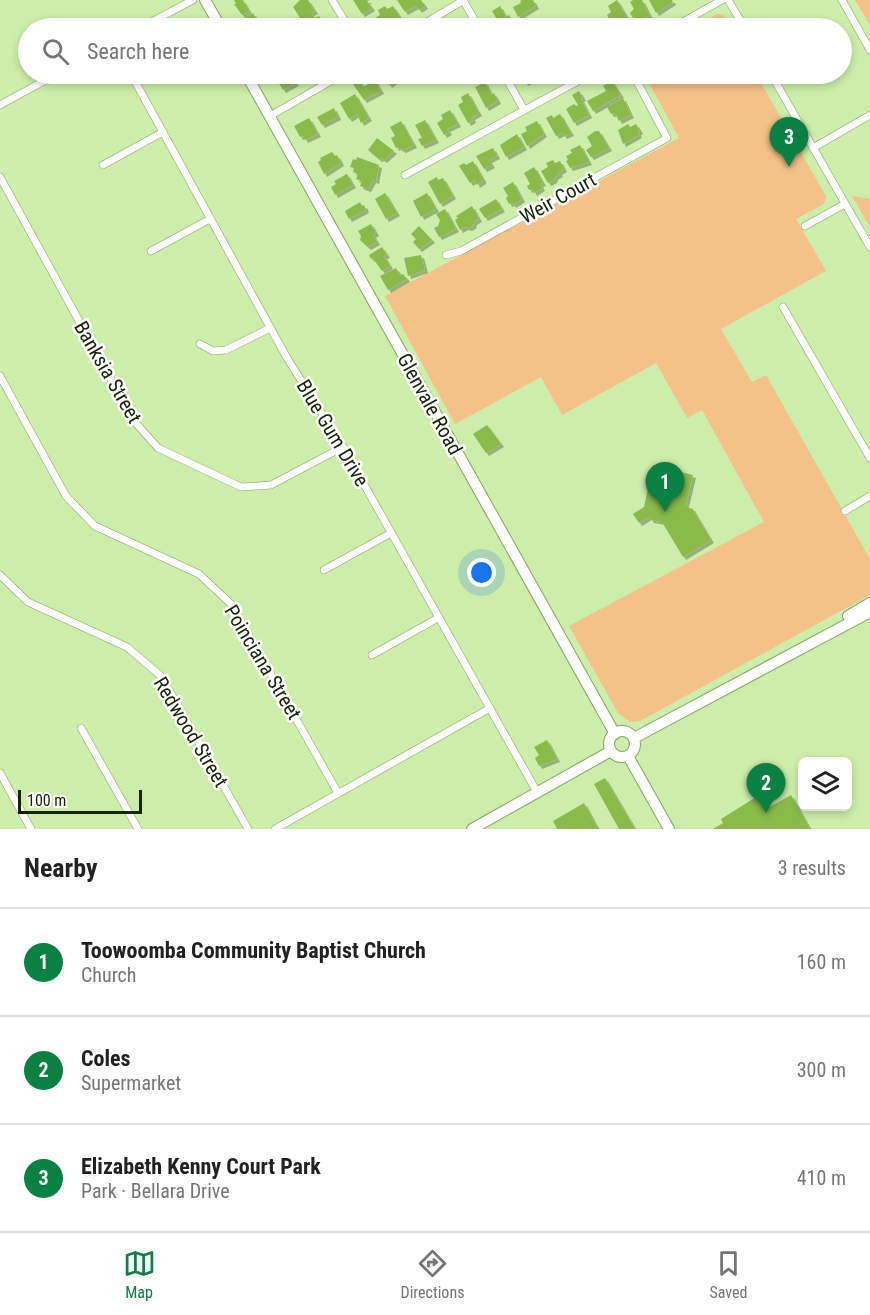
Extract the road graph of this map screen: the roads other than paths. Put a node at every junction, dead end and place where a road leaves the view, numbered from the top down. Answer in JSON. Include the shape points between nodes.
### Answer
{"nodes":[{"id":1,"x":193,"y":0,"type":"edge"},
{"id":2,"x":205,"y":0,"type":"edge"},
{"id":3,"x":332,"y":0,"type":"edge"},
{"id":4,"x":464,"y":0,"type":"edge"},
{"id":5,"x":722,"y":0,"type":"edge"},
{"id":6,"x":728,"y":0,"type":"edge"},
{"id":7,"x":842,"y":0,"type":"edge"},
{"id":8,"x":159,"y":18,"type":"edge"},
{"id":9,"x":215,"y":18,"type":"edge"},
{"id":10,"x":343,"y":18,"type":"edge"},
{"id":11,"x":434,"y":18,"type":"edge"},
{"id":12,"x":474,"y":18,"type":"edge"},
{"id":13,"x":690,"y":18,"type":"edge"},
{"id":14,"x":739,"y":18,"type":"edge"},
{"id":15,"x":870,"y":50,"type":"edge"},
{"id":16,"x":39,"y":84,"type":"edge"},
{"id":17,"x":137,"y":84,"type":"edge"},
{"id":18,"x":252,"y":84,"type":"edge"},
{"id":19,"x":325,"y":84,"type":"edge"},
{"id":20,"x":510,"y":84,"type":"edge"},
{"id":21,"x":572,"y":84,"type":"edge"},
{"id":22,"x":638,"y":84,"type":"edge"},
{"id":23,"x":777,"y":84,"type":"edge"},
{"id":24,"x":0,"y":105,"type":"edge"},
{"id":25,"x":524,"y":110,"type":"junction"},
{"id":26,"x":870,"y":115,"type":"edge"},
{"id":27,"x":270,"y":116,"type":"junction"},
{"id":28,"x":163,"y":132,"type":"junction"},
{"id":29,"x":813,"y":148,"type":"junction"},
{"id":30,"x":103,"y":165,"type":"dead end"},
{"id":31,"x":405,"y":175,"type":"dead end"},
{"id":32,"x":0,"y":177,"type":"edge"},
{"id":33,"x":845,"y":204,"type":"junction"},
{"id":34,"x":210,"y":219,"type":"junction"},
{"id":35,"x":805,"y":226,"type":"dead end"},
{"id":36,"x":870,"y":247,"type":"edge"},
{"id":37,"x":151,"y":251,"type":"dead end"},
{"id":38,"x":446,"y":255,"type":"dead end"},
{"id":39,"x":783,"y":307,"type":"dead end"},
{"id":40,"x":270,"y":328,"type":"junction"},
{"id":41,"x":200,"y":344,"type":"dead end"},
{"id":42,"x":0,"y":376,"type":"edge"},
{"id":43,"x":343,"y":447,"type":"junction"},
{"id":44,"x":870,"y":458,"type":"edge"},
{"id":45,"x":870,"y":496,"type":"edge"},
{"id":46,"x":845,"y":511,"type":"dead end"},
{"id":47,"x":392,"y":533,"type":"junction"},
{"id":48,"x":324,"y":570,"type":"dead end"},
{"id":49,"x":0,"y":575,"type":"edge"},
{"id":50,"x":870,"y":603,"type":"edge"},
{"id":51,"x":870,"y":612,"type":"edge"},
{"id":52,"x":438,"y":618,"type":"junction"},
{"id":53,"x":372,"y":655,"type":"dead end"},
{"id":54,"x":735,"y":683,"type":"junction"},
{"id":55,"x":490,"y":708,"type":"junction"},
{"id":56,"x":81,"y":728,"type":"dead end"},
{"id":57,"x":615,"y":734,"type":"junction"},
{"id":58,"x":634,"y":738,"type":"junction"},
{"id":59,"x":611,"y":751,"type":"junction"},
{"id":60,"x":628,"y":756,"type":"junction"},
{"id":61,"x":0,"y":773,"type":"edge"},
{"id":62,"x":537,"y":792,"type":"junction"},
{"id":63,"x":338,"y":793,"type":"junction"},
{"id":64,"x":31,"y":829,"type":"edge"},
{"id":65,"x":138,"y":829,"type":"edge"},
{"id":66,"x":248,"y":829,"type":"edge"},
{"id":67,"x":275,"y":829,"type":"edge"},
{"id":68,"x":472,"y":829,"type":"edge"},
{"id":69,"x":669,"y":829,"type":"edge"}],
"edges":[{"from":1,"to":8,"type":"street"},
{"from":2,"to":9,"type":"street"},
{"from":3,"to":10,"type":"street"},
{"from":4,"to":11,"type":"street"},
{"from":4,"to":12,"type":"street"},
{"from":5,"to":13,"type":"street"},
{"from":6,"to":14,"type":"street"},
{"from":7,"to":15,"type":"street"},
{"from":16,"to":24,"type":"street"},
{"from":17,"to":28,"type":"street","name":"Blue Gum Drive"},
{"from":18,"to":27,"type":"street","name":"Glenvale Road"},
{"from":19,"to":27,"type":"street"},
{"from":20,"to":25,"type":"street"},
{"from":21,"to":25,"type":"street"},
{"from":22,"to":38,"type":"street","name":"Weir Court","via":[[667,138],[461,251]]},
{"from":23,"to":29,"type":"street"},
{"from":25,"to":31,"type":"street"},
{"from":26,"to":29,"type":"street"},
{"from":27,"to":57,"type":"street","name":"Glenvale Road"},
{"from":28,"to":30,"type":"street"},
{"from":28,"to":34,"type":"street","name":"Blue Gum Drive"},
{"from":29,"to":33,"type":"street"},
{"from":32,"to":43,"type":"street","name":"Banksia Street","via":[[134,421],[158,448],[241,487],[271,485]]},
{"from":33,"to":35,"type":"street"},
{"from":33,"to":36,"type":"street"},
{"from":34,"to":37,"type":"street"},
{"from":34,"to":40,"type":"street","name":"Blue Gum Drive"},
{"from":39,"to":44,"type":"street"},
{"from":40,"to":41,"type":"street","via":[[226,350],[213,351]]},
{"from":40,"to":43,"type":"street","name":"Blue Gum Drive"},
{"from":42,"to":63,"type":"street","name":"Poinciana Street","via":[[66,496],[95,526],[199,574],[231,604]]},
{"from":43,"to":47,"type":"street","name":"Blue Gum Drive"},
{"from":45,"to":46,"type":"street"},
{"from":47,"to":48,"type":"street"},
{"from":47,"to":52,"type":"street","name":"Blue Gum Drive"},
{"from":49,"to":66,"type":"street","name":"Redwood Street","via":[[28,602],[127,647],[161,676]]},
{"from":50,"to":54,"type":"street"},
{"from":51,"to":54,"type":"street"},
{"from":52,"to":53,"type":"street"},
{"from":52,"to":55,"type":"street","name":"Blue Gum Drive"},
{"from":54,"to":58,"type":"street"},
{"from":55,"to":62,"type":"street","name":"Blue Gum Drive"},
{"from":55,"to":63,"type":"street"},
{"from":56,"to":65,"type":"street"},
{"from":57,"to":58,"type":"street","via":[[624,732]]},
{"from":57,"to":59,"type":"street","via":[[610,741]]},
{"from":58,"to":60,"type":"street","via":[[635,747]]},
{"from":59,"to":60,"type":"street","via":[[618,757]]},
{"from":59,"to":62,"type":"street"},
{"from":60,"to":69,"type":"street"},
{"from":61,"to":64,"type":"street"},
{"from":62,"to":68,"type":"street"},
{"from":63,"to":67,"type":"street"}]}
